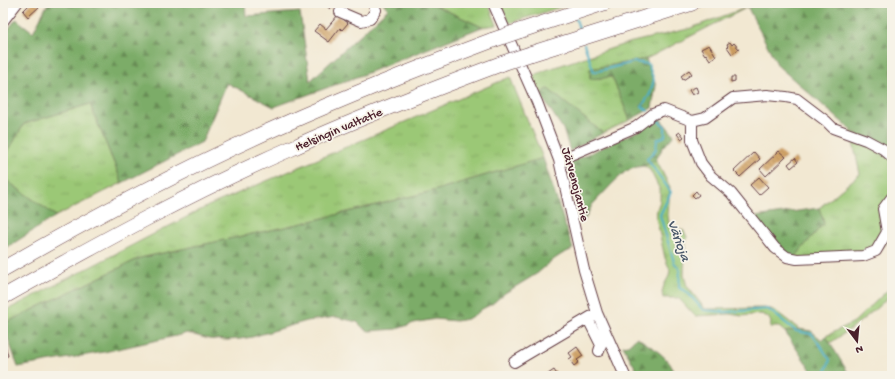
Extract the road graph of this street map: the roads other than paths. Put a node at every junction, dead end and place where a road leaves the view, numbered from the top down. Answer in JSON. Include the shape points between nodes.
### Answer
{"nodes":[{"id":1,"x":17,"y":3,"type":"edge"},
{"id":2,"x":373,"y":3,"type":"edge"},
{"id":3,"x":492,"y":3,"type":"edge"},
{"id":4,"x":604,"y":3,"type":"edge"},
{"id":5,"x":692,"y":3,"type":"edge"},
{"id":6,"x":340,"y":12,"type":"dead end"},
{"id":7,"x":3,"y":21,"type":"edge"},
{"id":8,"x":692,"y":121,"type":"junction"},
{"id":9,"x":892,"y":157,"type":"edge"},
{"id":10,"x":560,"y":160,"type":"junction"},
{"id":11,"x":892,"y":197,"type":"edge"},
{"id":12,"x":3,"y":269,"type":"edge"},
{"id":13,"x":3,"y":298,"type":"edge"},
{"id":14,"x":598,"y":313,"type":"junction"},
{"id":15,"x":588,"y":319,"type":"junction"},
{"id":16,"x":599,"y":351,"type":"dead end"},
{"id":17,"x":514,"y":362,"type":"dead end"},
{"id":18,"x":625,"y":376,"type":"edge"}],
"edges":[{"from":1,"to":7,"type":"street"},
{"from":2,"to":6,"type":"street","via":[[376,10],[370,19],[361,21]]},
{"from":3,"to":10,"type":"street","name":"Järvenojantie"},
{"from":4,"to":12,"type":"highway","name":"Helsingin valtatie","bridge":true,"via":[[519,30],[416,69],[279,126],[153,186]]},
{"from":5,"to":13,"type":"highway","name":"Helsingin valtatie","bridge":true,"via":[[503,63],[425,92],[289,149],[143,220]]},
{"from":8,"to":9,"type":"street","via":[[705,118],[734,98],[767,94],[786,97],[797,99],[833,128],[866,140]]},
{"from":8,"to":10,"type":"street","via":[[664,110],[653,114],[636,127]]},
{"from":8,"to":11,"type":"street","via":[[692,140],[701,163],[710,176],[731,193],[775,248],[787,257],[797,259],[862,256],[876,251],[887,232],[884,209]]},
{"from":10,"to":14,"type":"street","name":"Järvenojantie","via":[[584,270]]},
{"from":14,"to":15,"type":"street"},
{"from":14,"to":18,"type":"street","name":"Järvenojantie"},
{"from":15,"to":16,"type":"street","via":[[601,345]]},
{"from":15,"to":17,"type":"street"}]}
